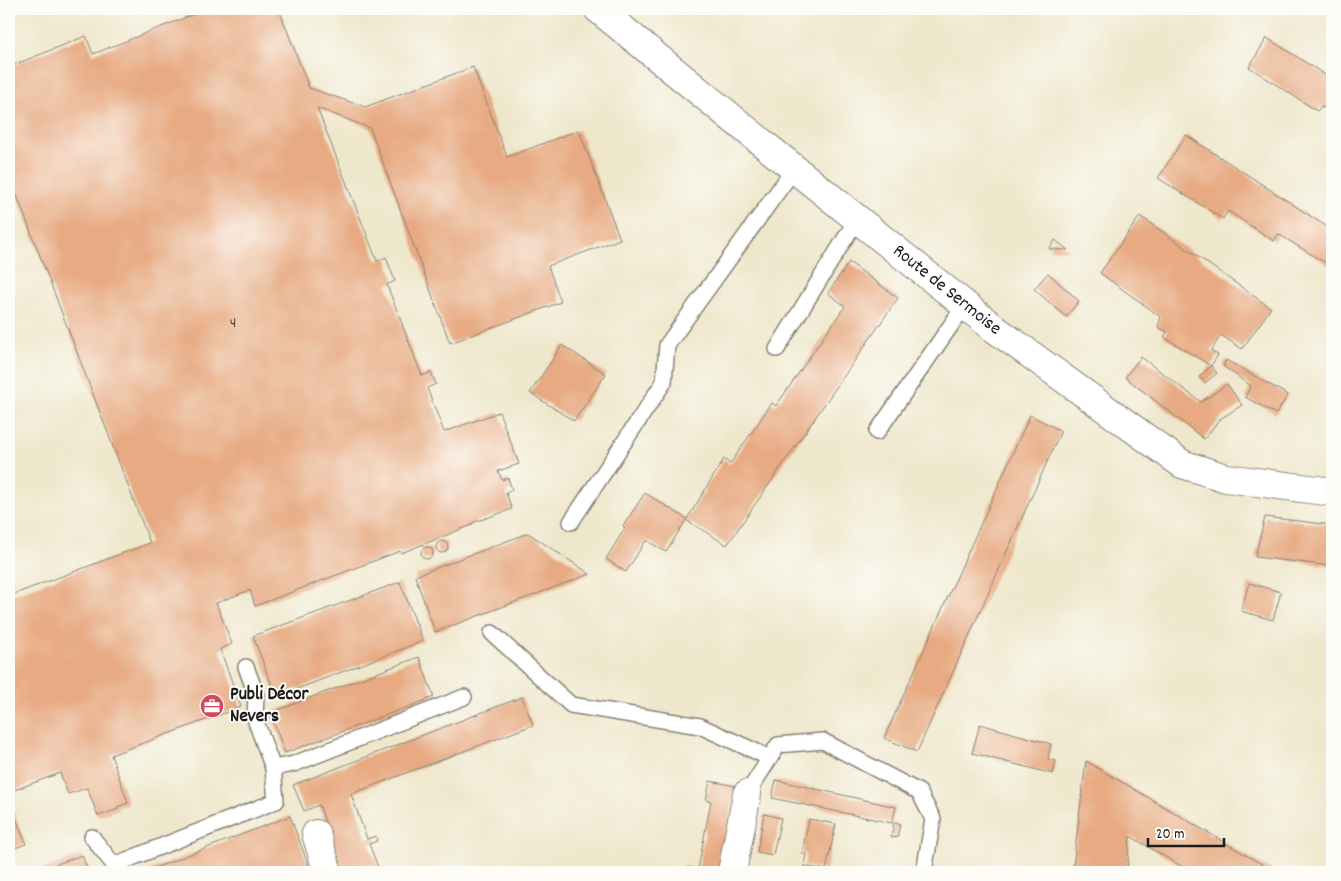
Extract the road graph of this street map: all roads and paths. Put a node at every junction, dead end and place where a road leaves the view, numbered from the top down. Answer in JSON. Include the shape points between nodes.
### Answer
{"nodes":[{"id":1,"x":598,"y":9,"type":"edge"},
{"id":2,"x":794,"y":169,"type":"junction"},
{"id":3,"x":857,"y":219,"type":"junction"},
{"id":4,"x":965,"y":305,"type":"junction"},
{"id":5,"x":777,"y":349,"type":"dead end"},
{"id":6,"x":877,"y":432,"type":"dead end"},
{"id":7,"x":1332,"y":492,"type":"edge"},
{"id":8,"x":570,"y":522,"type":"dead end"},
{"id":9,"x":492,"y":633,"type":"dead end"},
{"id":10,"x":246,"y":667,"type":"dead end"},
{"id":11,"x":464,"y":697,"type":"dead end"},
{"id":12,"x":770,"y":758,"type":"junction"},
{"id":13,"x":273,"y":768,"type":"junction"},
{"id":14,"x":747,"y":794,"type":"joint"},
{"id":15,"x":316,"y":834,"type":"dead end"},
{"id":16,"x":92,"y":838,"type":"dead end"},
{"id":17,"x":328,"y":872,"type":"edge"},
{"id":18,"x":732,"y":872,"type":"edge"},
{"id":19,"x":924,"y":872,"type":"edge"}],
"edges":[{"from":1,"to":2,"type":"main road","name":"Route de Sermoise"},
{"from":2,"to":3,"type":"main road","name":"Route de Sermoise"},
{"from":2,"to":8,"type":"lane","via":[[667,345],[664,382]]},
{"from":3,"to":4,"type":"main road","name":"Route de Sermoise"},
{"from":3,"to":5,"type":"lane"},
{"from":4,"to":6,"type":"lane"},
{"from":4,"to":7,"type":"main road","name":"Route de Sermoise","via":[[1182,464],[1226,478]]},
{"from":9,"to":12,"type":"lane","via":[[570,705],[700,726]]},
{"from":10,"to":13,"type":"lane","via":[[256,694],[255,718]]},
{"from":11,"to":13,"type":"lane","via":[[294,764]]},
{"from":12,"to":14,"type":"lane"},
{"from":12,"to":19,"type":"lane","via":[[778,745],[824,741],[920,792],[933,819]]},
{"from":13,"to":16,"type":"lane","via":[[276,801],[114,865]]},
{"from":14,"to":18,"type":"main road"},
{"from":15,"to":17,"type":"main road"}]}
